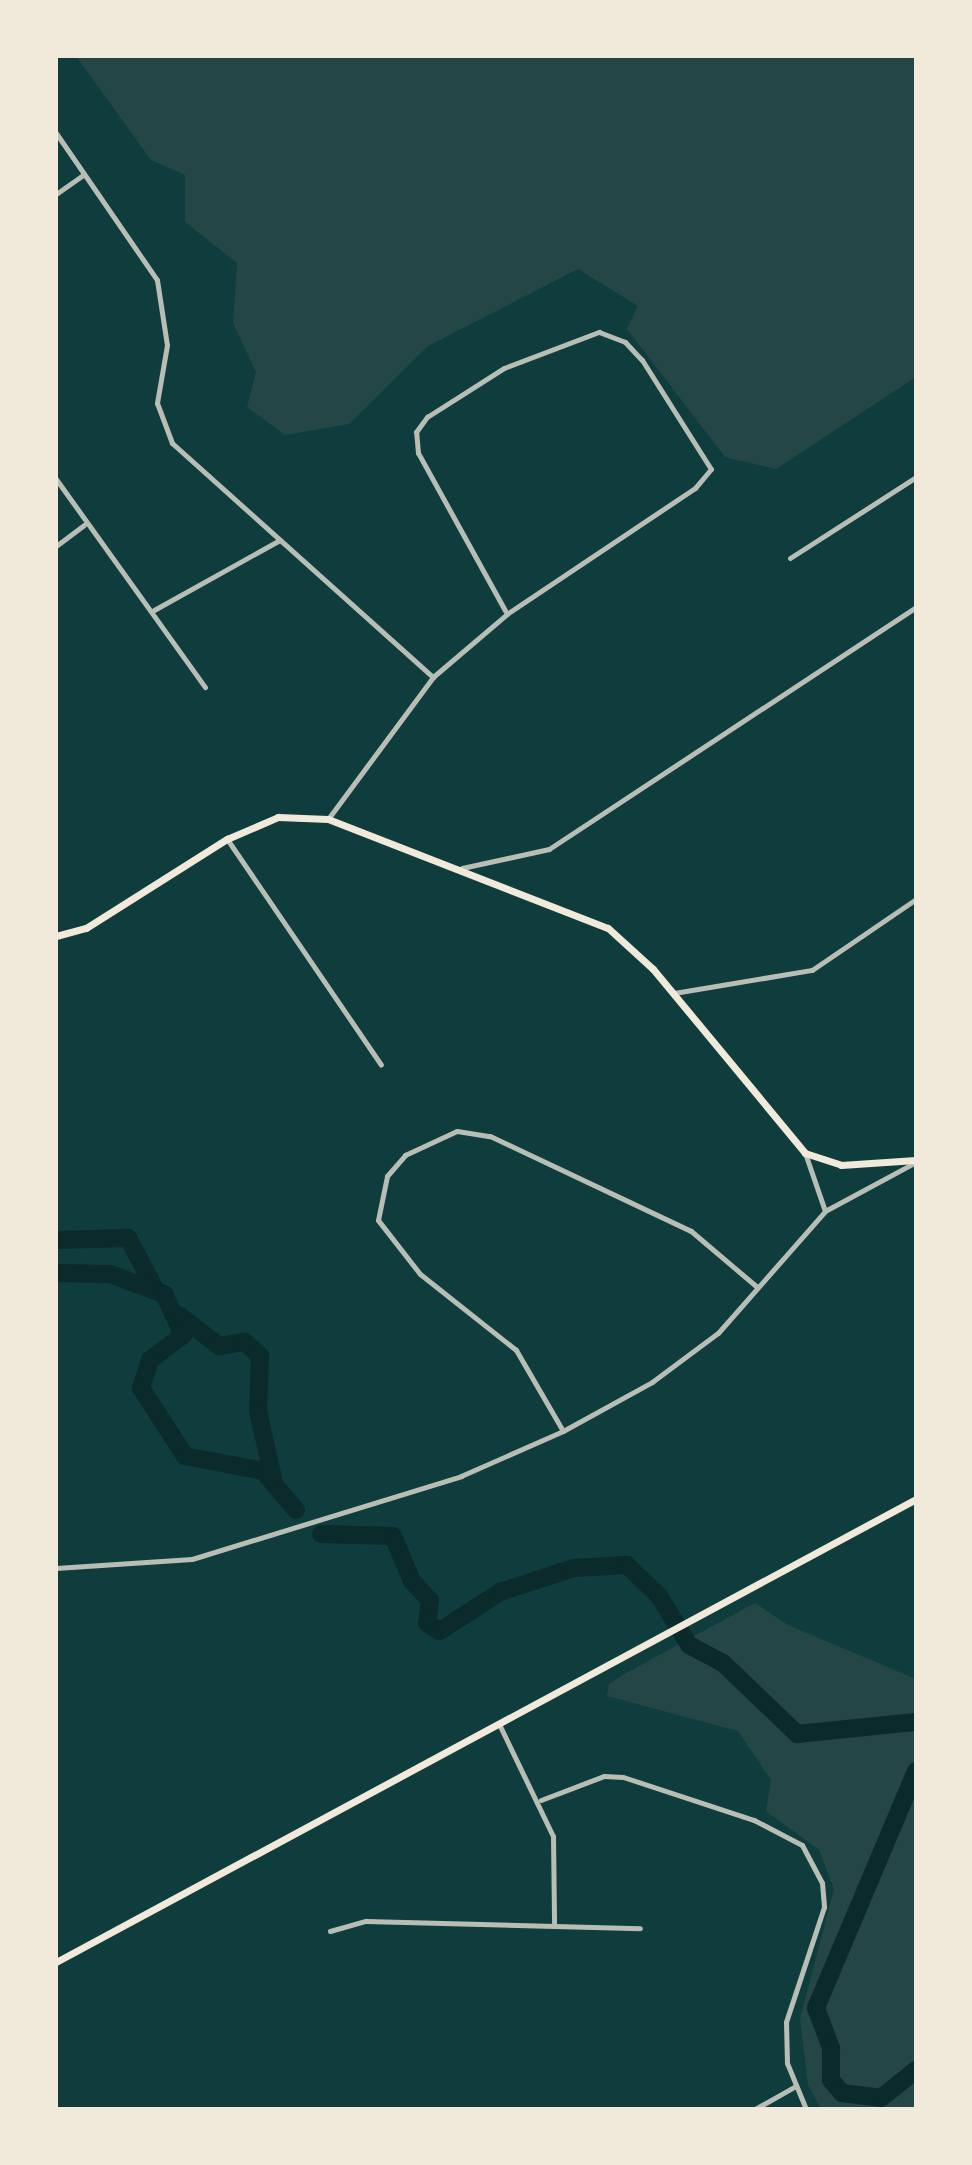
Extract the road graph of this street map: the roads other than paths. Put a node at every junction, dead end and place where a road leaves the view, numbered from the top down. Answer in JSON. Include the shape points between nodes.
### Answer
{"nodes":[{"id":1,"x":56,"y":133,"type":"edge"},
{"id":2,"x":83,"y":175,"type":"junction"},
{"id":3,"x":56,"y":194,"type":"edge"},
{"id":4,"x":916,"y":477,"type":"edge"},
{"id":5,"x":56,"y":479,"type":"edge"},
{"id":6,"x":85,"y":525,"type":"junction"},
{"id":7,"x":280,"y":540,"type":"junction"},
{"id":8,"x":56,"y":546,"type":"edge"},
{"id":9,"x":790,"y":558,"type":"dead end"},
{"id":10,"x":916,"y":607,"type":"edge"},
{"id":11,"x":154,"y":610,"type":"junction"},
{"id":12,"x":507,"y":614,"type":"junction"},
{"id":13,"x":433,"y":677,"type":"junction"},
{"id":14,"x":205,"y":687,"type":"dead end"},
{"id":15,"x":328,"y":819,"type":"junction"},
{"id":16,"x":227,"y":839,"type":"junction"},
{"id":17,"x":462,"y":868,"type":"junction"},
{"id":18,"x":916,"y":899,"type":"edge"},
{"id":19,"x":56,"y":937,"type":"edge"},
{"id":20,"x":674,"y":993,"type":"junction"},
{"id":21,"x":381,"y":1065,"type":"dead end"},
{"id":22,"x":805,"y":1153,"type":"junction"},
{"id":23,"x":916,"y":1161,"type":"edge"},
{"id":24,"x":825,"y":1211,"type":"junction"},
{"id":25,"x":757,"y":1287,"type":"junction"},
{"id":26,"x":563,"y":1431,"type":"junction"},
{"id":27,"x":916,"y":1499,"type":"edge"},
{"id":28,"x":56,"y":1568,"type":"edge"},
{"id":29,"x":499,"y":1724,"type":"junction"},
{"id":30,"x":541,"y":1800,"type":"junction"},
{"id":31,"x":554,"y":1923,"type":"junction"},
{"id":32,"x":640,"y":1928,"type":"dead end"},
{"id":33,"x":330,"y":1931,"type":"dead end"},
{"id":34,"x":56,"y":1962,"type":"edge"},
{"id":35,"x":794,"y":2087,"type":"junction"},
{"id":36,"x":755,"y":2109,"type":"edge"},
{"id":37,"x":806,"y":2109,"type":"edge"}],
"edges":[{"from":1,"to":2,"type":"street"},
{"from":2,"to":3,"type":"street"},
{"from":2,"to":7,"type":"street","via":[[157,280],[167,345],[157,403],[172,443]]},
{"from":4,"to":9,"type":"street"},
{"from":5,"to":6,"type":"street"},
{"from":6,"to":8,"type":"street"},
{"from":6,"to":11,"type":"street"},
{"from":7,"to":11,"type":"street"},
{"from":7,"to":13,"type":"street"},
{"from":10,"to":17,"type":"street","via":[[549,849]]},
{"from":11,"to":14,"type":"street"},
{"from":12,"to":12,"type":"street","via":[[695,488],[711,469],[642,360],[614,336],[587,336],[504,368],[427,417],[416,432],[418,453]]},
{"from":12,"to":13,"type":"street"},
{"from":13,"to":15,"type":"street"},
{"from":15,"to":16,"type":"main road","via":[[278,817]]},
{"from":15,"to":17,"type":"main road"},
{"from":16,"to":19,"type":"main road","via":[[86,928]]},
{"from":16,"to":21,"type":"street"},
{"from":17,"to":20,"type":"main road","via":[[608,928]]},
{"from":18,"to":20,"type":"street","via":[[812,970]]},
{"from":20,"to":22,"type":"main road"},
{"from":22,"to":23,"type":"main road","via":[[841,1165]]},
{"from":22,"to":24,"type":"street"},
{"from":23,"to":24,"type":"street"},
{"from":24,"to":25,"type":"street"},
{"from":25,"to":26,"type":"street","via":[[685,1357]]},
{"from":25,"to":26,"type":"street","via":[[691,1231],[490,1136],[457,1131],[405,1155],[387,1176],[378,1220],[420,1274],[516,1350]]},
{"from":26,"to":28,"type":"street","via":[[461,1476],[192,1559]]},
{"from":27,"to":29,"type":"main road"},
{"from":29,"to":30,"type":"street"},
{"from":29,"to":34,"type":"main road"},
{"from":30,"to":31,"type":"street","via":[[553,1836]]},
{"from":30,"to":35,"type":"street","via":[[604,1776],[623,1777],[754,1820],[802,1845],[822,1883],[824,1907],[786,2022]]},
{"from":31,"to":32,"type":"street"},
{"from":31,"to":33,"type":"street","via":[[366,1921]]},
{"from":35,"to":36,"type":"street"},
{"from":35,"to":37,"type":"street"}]}
